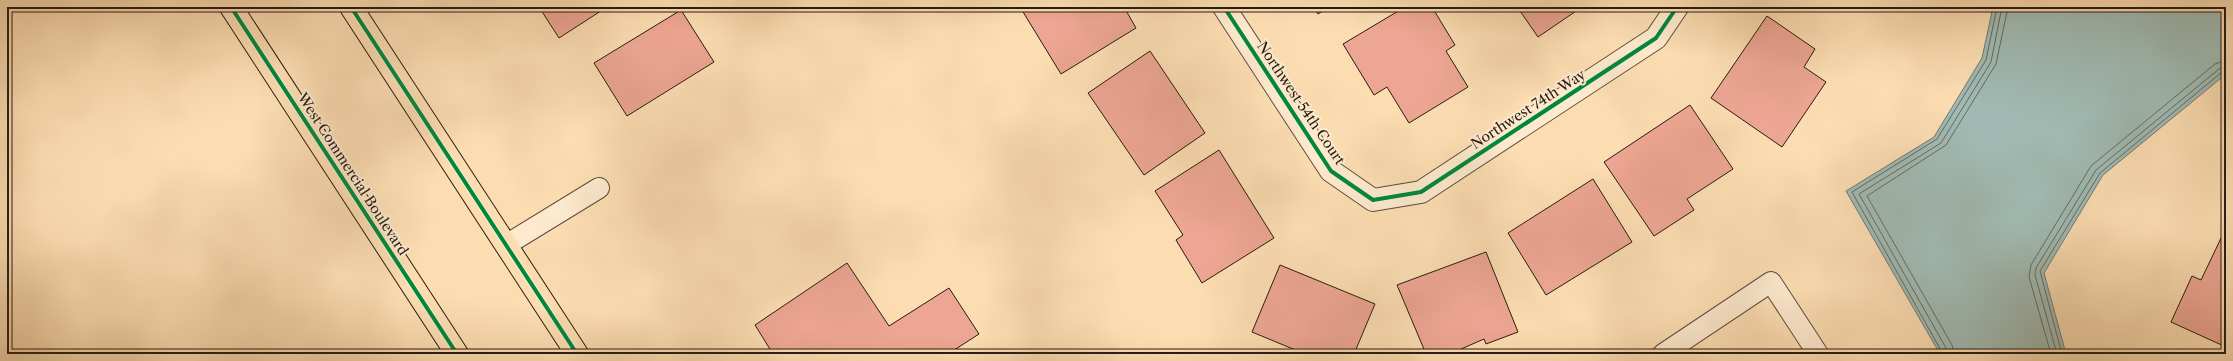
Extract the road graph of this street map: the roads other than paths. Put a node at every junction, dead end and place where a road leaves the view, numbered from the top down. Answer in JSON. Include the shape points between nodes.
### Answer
{"nodes":[{"id":1,"x":231,"y":7,"type":"edge"},
{"id":2,"x":351,"y":7,"type":"edge"},
{"id":3,"x":1224,"y":7,"type":"edge"},
{"id":4,"x":1677,"y":7,"type":"edge"},
{"id":5,"x":599,"y":188,"type":"dead end"},
{"id":6,"x":1373,"y":200,"type":"joint"},
{"id":7,"x":506,"y":245,"type":"junction"},
{"id":8,"x":457,"y":354,"type":"edge"},
{"id":9,"x":577,"y":354,"type":"edge"},
{"id":10,"x":1663,"y":354,"type":"edge"},
{"id":11,"x":1818,"y":354,"type":"edge"}],
"edges":[{"from":1,"to":8,"type":"highway","name":"West Commercial Boulevard"},
{"from":2,"to":7,"type":"highway"},
{"from":3,"to":6,"type":"street","name":"Northwest 54th Court","via":[[1331,171]]},
{"from":4,"to":6,"type":"street","name":"Northwest 74th Way","via":[[1656,38],[1421,192]]},
{"from":5,"to":7,"type":"lane"},
{"from":7,"to":9,"type":"highway"},
{"from":10,"to":11,"type":"lane","via":[[1770,282]]}]}
